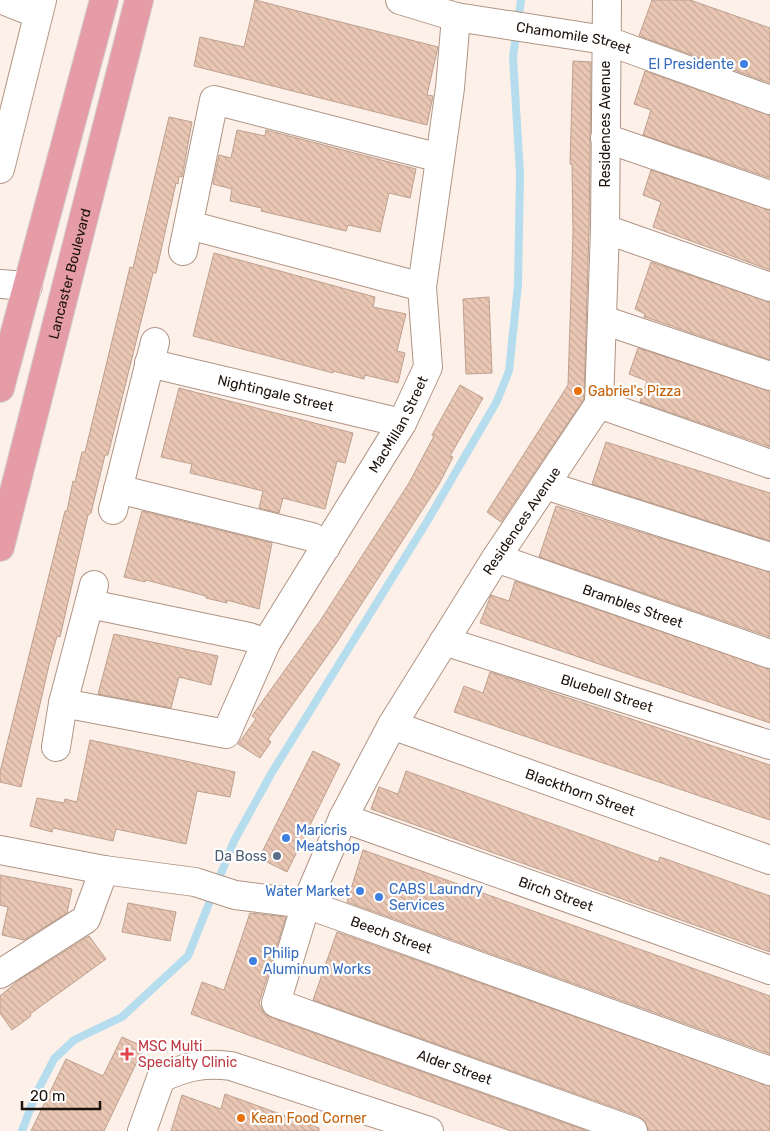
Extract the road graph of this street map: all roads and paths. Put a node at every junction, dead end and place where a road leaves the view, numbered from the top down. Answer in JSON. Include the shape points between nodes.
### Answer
{"nodes":[{"id":1,"x":3,"y":0,"type":"edge"},
{"id":2,"x":104,"y":0,"type":"edge"},
{"id":3,"x":139,"y":0,"type":"edge"},
{"id":4,"x":400,"y":0,"type":"edge"},
{"id":5,"x":607,"y":0,"type":"edge"},
{"id":6,"x":40,"y":7,"type":"edge"},
{"id":7,"x":456,"y":17,"type":"junction"},
{"id":8,"x":605,"y":40,"type":"junction"},
{"id":9,"x":770,"y":100,"type":"edge"},
{"id":10,"x":605,"y":138,"type":"junction"},
{"id":11,"x":440,"y":158,"type":"junction"},
{"id":12,"x":1,"y":160,"type":"edge"},
{"id":13,"x":770,"y":195,"type":"edge"},
{"id":14,"x":605,"y":228,"type":"junction"},
{"id":15,"x":0,"y":284,"type":"edge"},
{"id":16,"x":28,"y":286,"type":"junction"},
{"id":17,"x":422,"y":287,"type":"junction"},
{"id":18,"x":770,"y":287,"type":"edge"},
{"id":19,"x":603,"y":320,"type":"junction"},
{"id":20,"x":2,"y":374,"type":"edge"},
{"id":21,"x":770,"y":376,"type":"edge"},
{"id":22,"x":599,"y":404,"type":"junction"},
{"id":23,"x":402,"y":423,"type":"junction"},
{"id":24,"x":770,"y":464,"type":"edge"},
{"id":25,"x":545,"y":485,"type":"junction"},
{"id":26,"x":0,"y":547,"type":"edge"},
{"id":27,"x":326,"y":547,"type":"junction"},
{"id":28,"x":770,"y":557,"type":"edge"},
{"id":29,"x":496,"y":558,"type":"junction"},
{"id":30,"x":444,"y":641,"type":"junction"},
{"id":31,"x":266,"y":643,"type":"junction"},
{"id":32,"x":770,"y":654,"type":"edge"},
{"id":33,"x":63,"y":703,"type":"junction"},
{"id":34,"x":392,"y":725,"type":"junction"},
{"id":35,"x":770,"y":745,"type":"edge"},
{"id":36,"x":56,"y":747,"type":"dead end"},
{"id":37,"x":343,"y":818,"type":"junction"},
{"id":38,"x":0,"y":850,"type":"edge"},
{"id":39,"x":770,"y":860,"type":"edge"},
{"id":40,"x":104,"y":870,"type":"junction"},
{"id":41,"x":298,"y":903,"type":"junction"},
{"id":42,"x":770,"y":970,"type":"edge"},
{"id":43,"x":0,"y":974,"type":"edge"},
{"id":44,"x":276,"y":1003,"type":"joint"},
{"id":45,"x":770,"y":1071,"type":"edge"},
{"id":46,"x":142,"y":1131,"type":"edge"},
{"id":47,"x":428,"y":1131,"type":"edge"},
{"id":48,"x":633,"y":1131,"type":"edge"}],
"edges":[{"from":1,"to":6,"type":"street"},
{"from":2,"to":16,"type":"main road"},
{"from":3,"to":26,"type":"main road","name":"Lancaster Boulevard"},
{"from":4,"to":7,"type":"street","name":"Chamomile Street"},
{"from":5,"to":8,"type":"street","name":"Residences Avenue"},
{"from":6,"to":12,"type":"street"},
{"from":7,"to":8,"type":"street","name":"Chamomile Street"},
{"from":7,"to":11,"type":"street","name":"MacMillan Street"},
{"from":8,"to":9,"type":"street","name":"Chamomile Street"},
{"from":8,"to":10,"type":"street","name":"Residences Avenue"},
{"from":10,"to":13,"type":"street"},
{"from":10,"to":14,"type":"street","name":"Residences Avenue"},
{"from":11,"to":17,"type":"street","name":"MacMillan Street"},
{"from":11,"to":17,"type":"street","via":[[214,100],[186,238]]},
{"from":14,"to":18,"type":"street"},
{"from":14,"to":19,"type":"street","name":"Residences Avenue"},
{"from":15,"to":16,"type":"street"},
{"from":16,"to":20,"type":"main road"},
{"from":17,"to":23,"type":"street","name":"MacMillan Street","via":[[428,367]]},
{"from":19,"to":21,"type":"street"},
{"from":19,"to":22,"type":"street","name":"Residences Avenue"},
{"from":22,"to":24,"type":"street"},
{"from":22,"to":25,"type":"street","name":"Residences Avenue"},
{"from":23,"to":27,"type":"street","name":"MacMillan Street"},
{"from":23,"to":27,"type":"street","name":"Nightingale Street","via":[[152,352],[116,499],[312,537]]},
{"from":25,"to":28,"type":"street"},
{"from":25,"to":29,"type":"street","name":"Residences Avenue"},
{"from":27,"to":31,"type":"street","name":"MacMillan Street"},
{"from":29,"to":30,"type":"street","name":"Residences Avenue"},
{"from":29,"to":32,"type":"street","name":"Brambles Street"},
{"from":30,"to":34,"type":"street","name":"Residences Avenue"},
{"from":30,"to":35,"type":"street","name":"Bluebell Street"},
{"from":31,"to":33,"type":"street","name":"MacMillan Street","via":[[226,734]]},
{"from":31,"to":33,"type":"street","via":[[92,594]]},
{"from":33,"to":36,"type":"street"},
{"from":34,"to":37,"type":"street","name":"Residences Avenue"},
{"from":34,"to":39,"type":"street","name":"Blackthorn Street"},
{"from":37,"to":41,"type":"street","name":"Residences Avenue"},
{"from":37,"to":42,"type":"street","name":"Birch Street"},
{"from":38,"to":40,"type":"street","name":"Beech Street"},
{"from":40,"to":41,"type":"street","name":"Beech Street","via":[[195,882],[235,895]]},
{"from":40,"to":43,"type":"street","via":[[86,918]]},
{"from":41,"to":44,"type":"street","name":"Residences Avenue"},
{"from":41,"to":45,"type":"street","name":"Beech Street"},
{"from":44,"to":48,"type":"street","name":"Alder Street"},
{"from":46,"to":47,"type":"street","via":[[161,1078],[184,1067],[214,1064],[231,1066]]}]}
